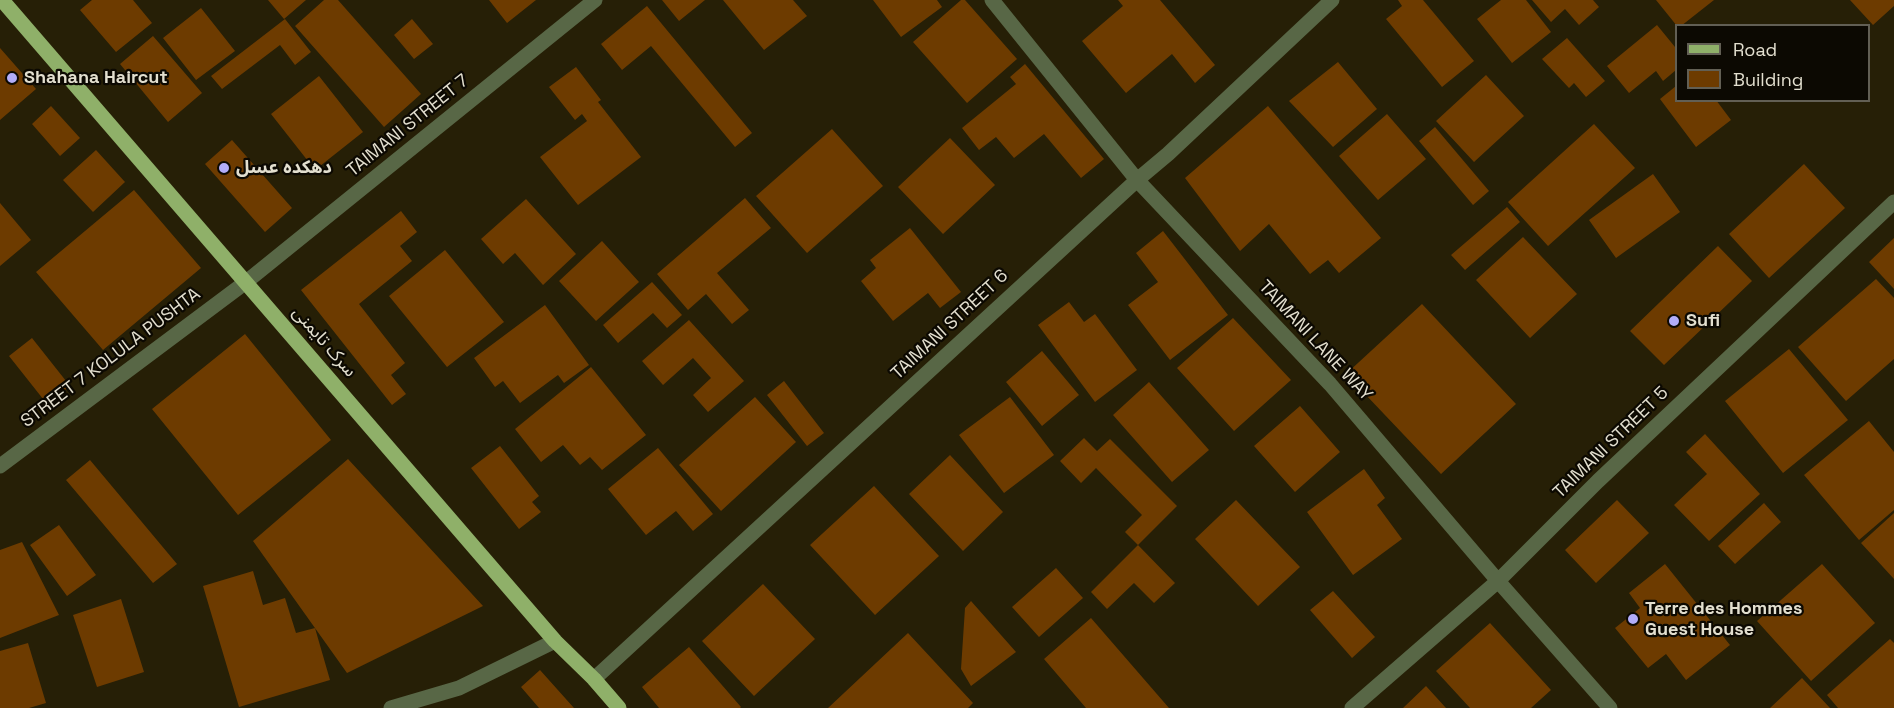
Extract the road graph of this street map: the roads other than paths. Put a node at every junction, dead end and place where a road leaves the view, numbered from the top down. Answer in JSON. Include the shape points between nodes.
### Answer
{"nodes":[{"id":1,"x":2,"y":0,"type":"edge"},
{"id":2,"x":595,"y":0,"type":"edge"},
{"id":3,"x":992,"y":0,"type":"edge"},
{"id":4,"x":1332,"y":0,"type":"edge"},
{"id":5,"x":1137,"y":180,"type":"junction"},
{"id":6,"x":1894,"y":202,"type":"edge"},
{"id":7,"x":246,"y":282,"type":"junction"},
{"id":8,"x":0,"y":466,"type":"edge"},
{"id":9,"x":1498,"y":581,"type":"junction"},
{"id":10,"x":555,"y":641,"type":"junction"},
{"id":11,"x":594,"y":679,"type":"junction"},
{"id":12,"x":391,"y":708,"type":"edge"},
{"id":13,"x":619,"y":708,"type":"edge"},
{"id":14,"x":1352,"y":708,"type":"edge"},
{"id":15,"x":1610,"y":708,"type":"edge"}],
"edges":[{"from":1,"to":7,"type":"main road","name":"سرک تایمنی"},
{"from":2,"to":7,"type":"street","name":"TAIMANI STREET 7"},
{"from":3,"to":5,"type":"street","name":"TAIMANI LANE WAY"},
{"from":4,"to":5,"type":"street","name":"TAIMANI STREET 6"},
{"from":5,"to":9,"type":"street","name":"TAIMANI LANE WAY","via":[[1330,384]]},
{"from":5,"to":11,"type":"street","name":"TAIMANI STREET 6"},
{"from":6,"to":9,"type":"street","name":"TAIMANI STREET 5","via":[[1598,481]]},
{"from":7,"to":8,"type":"street","name":"STREET 7 KOLULA PUSHTA"},
{"from":7,"to":10,"type":"main road","name":"سرک تایمنی"},
{"from":9,"to":14,"type":"street","name":"TAIMANI STREET 5"},
{"from":9,"to":15,"type":"street","name":"TAIMANI LANE WAY"},
{"from":10,"to":11,"type":"main road","name":"سرک تایمنی"},
{"from":10,"to":12,"type":"street","via":[[459,688]]},
{"from":11,"to":13,"type":"main road","name":"سرک تایمنی"}]}
